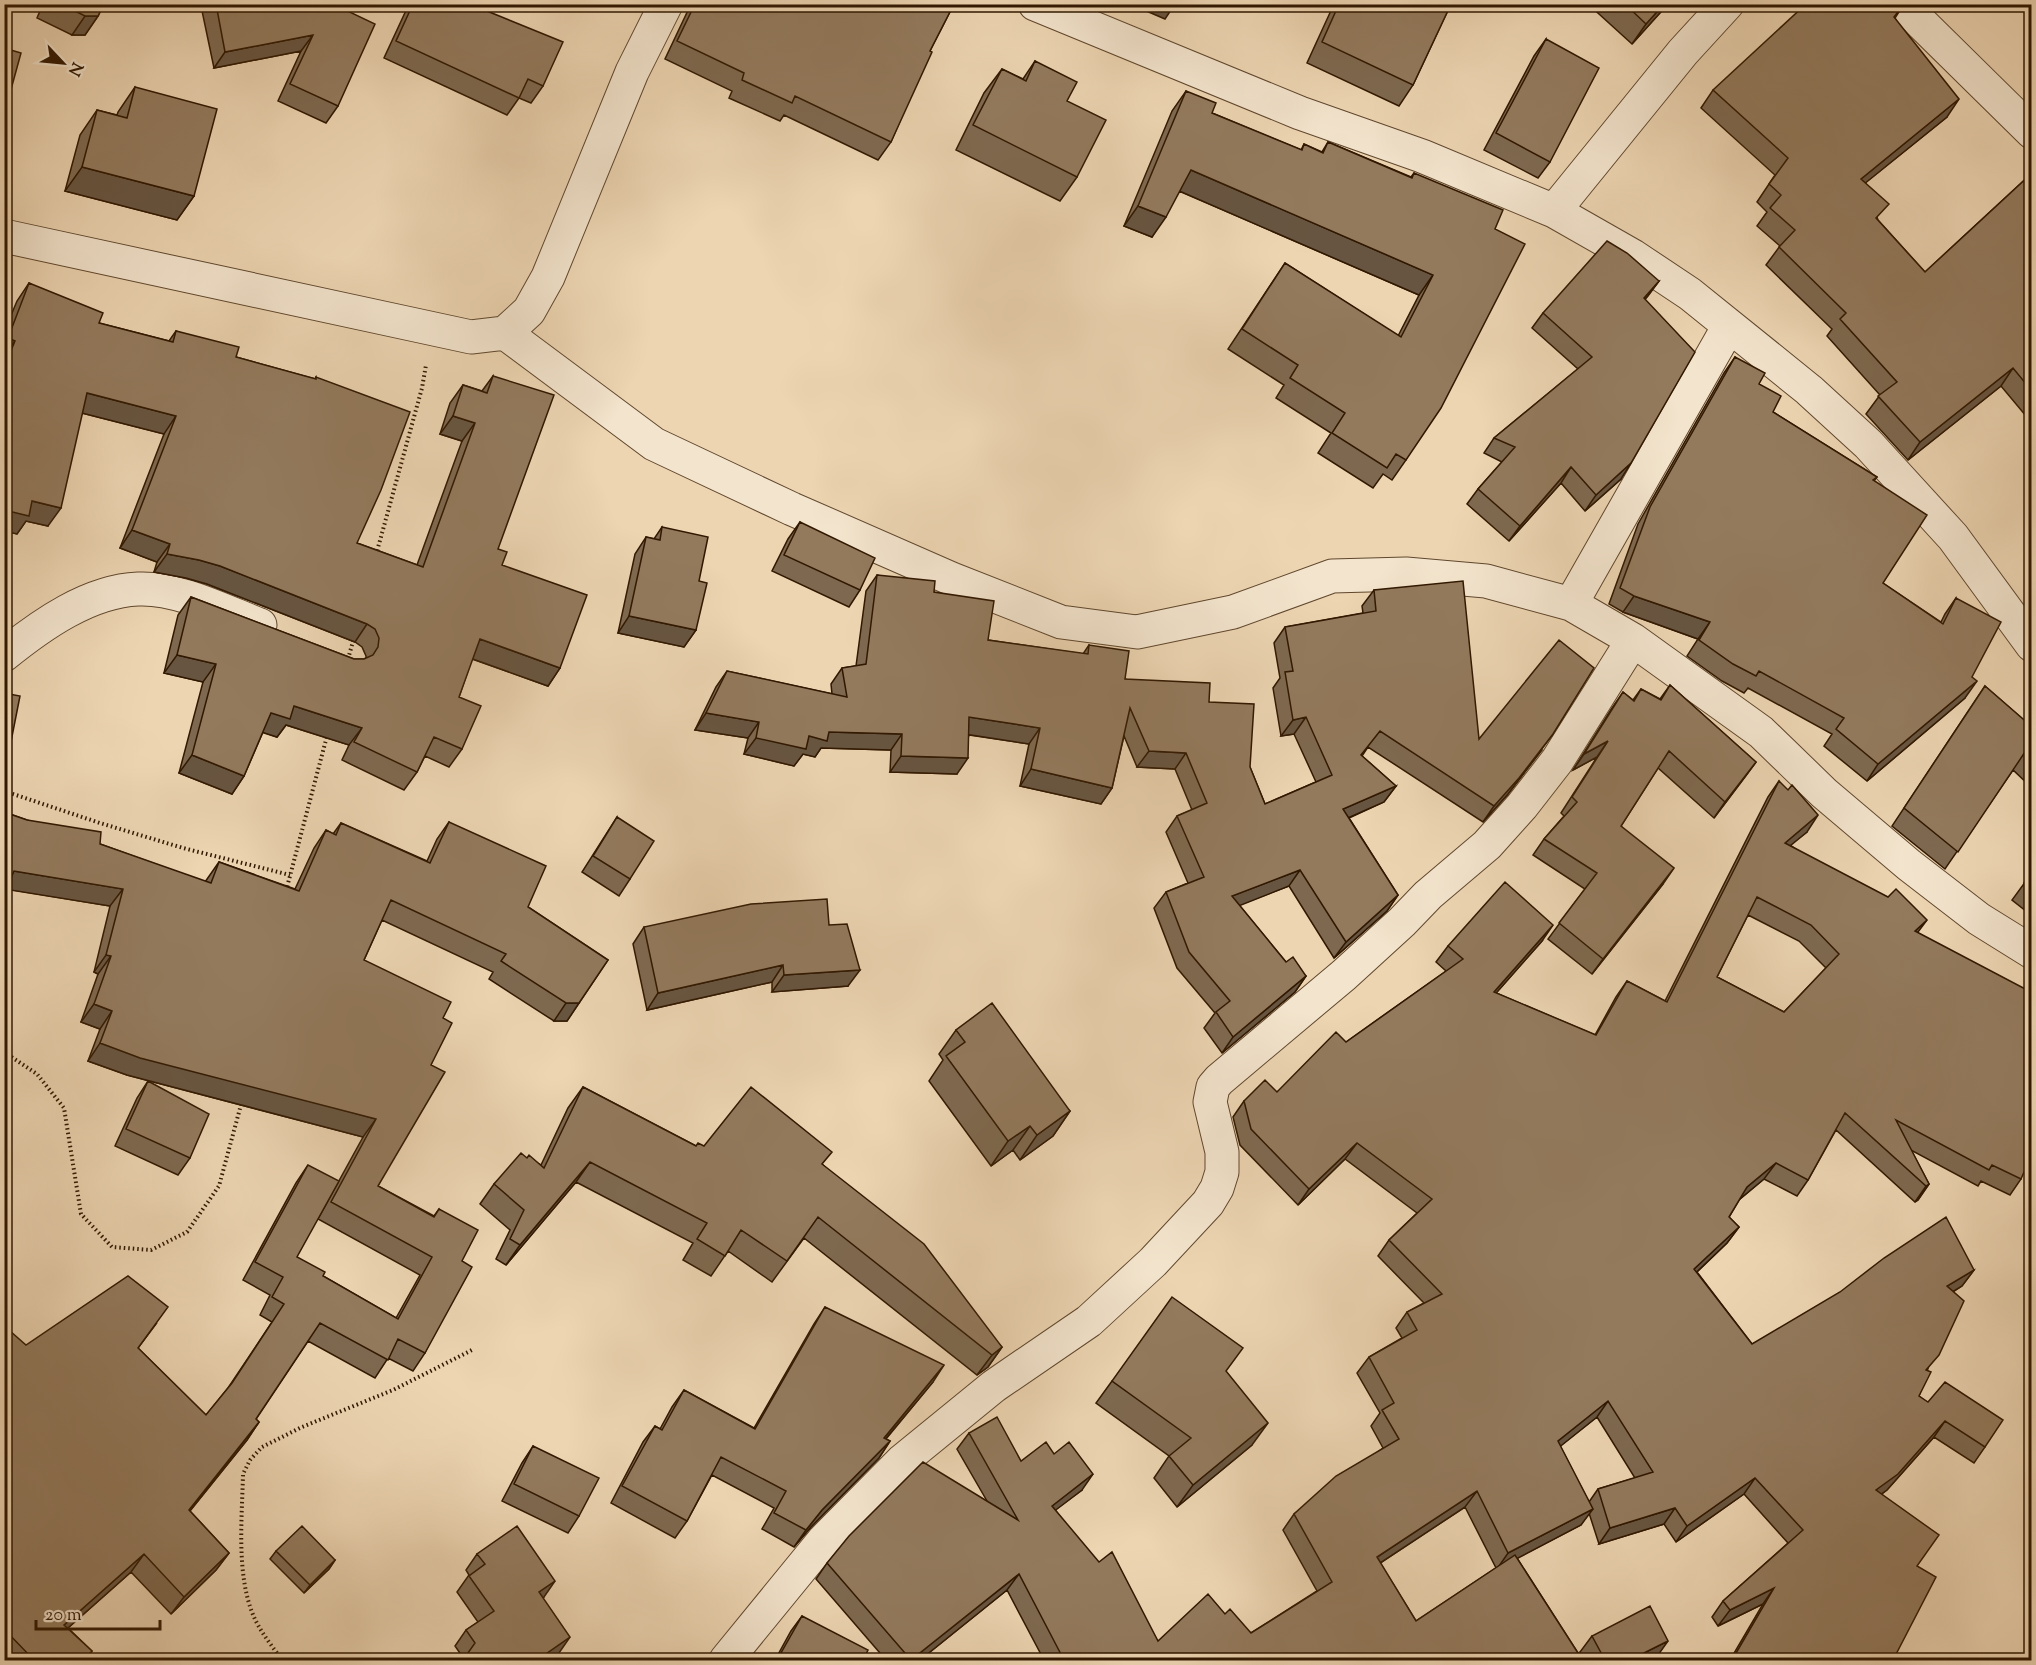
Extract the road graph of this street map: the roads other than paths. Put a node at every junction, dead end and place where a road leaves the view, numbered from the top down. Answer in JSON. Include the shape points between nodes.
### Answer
{"nodes":[{"id":1,"x":666,"y":4,"type":"edge"},
{"id":2,"x":1035,"y":4,"type":"edge"},
{"id":3,"x":1727,"y":4,"type":"edge"},
{"id":4,"x":1902,"y":4,"type":"edge"},
{"id":5,"x":2031,"y":132,"type":"edge"},
{"id":6,"x":1554,"y":211,"type":"junction"},
{"id":7,"x":4,"y":236,"type":"edge"},
{"id":8,"x":1729,"y":326,"type":"junction"},
{"id":9,"x":505,"y":333,"type":"junction"},
{"id":10,"x":1571,"y":604,"type":"junction"},
{"id":11,"x":284,"y":634,"type":"edge"},
{"id":12,"x":1634,"y":640,"type":"junction"},
{"id":13,"x":2031,"y":645,"type":"edge"},
{"id":14,"x":4,"y":655,"type":"edge"},
{"id":15,"x":2031,"y":952,"type":"edge"},
{"id":16,"x":726,"y":1660,"type":"edge"}],
"edges":[{"from":1,"to":9,"type":"street","via":[[632,72],[548,277],[529,311]]},
{"from":2,"to":6,"type":"street","via":[[1300,113],[1422,156]]},
{"from":3,"to":6,"type":"street"},
{"from":4,"to":5,"type":"street"},
{"from":6,"to":8,"type":"street","via":[[1633,255]]},
{"from":7,"to":9,"type":"street","via":[[471,337]]},
{"from":8,"to":10,"type":"street"},
{"from":8,"to":13,"type":"street","via":[[1868,444],[1953,537]]},
{"from":9,"to":10,"type":"street","via":[[654,444],[952,579],[1061,622],[1137,632],[1233,612],[1332,576],[1353,575],[1406,574],[1486,581]]},
{"from":10,"to":12,"type":"street"},
{"from":11,"to":14,"type":"street","via":[[212,604],[139,589],[105,594],[70,611]]},
{"from":12,"to":15,"type":"street","via":[[1761,732],[1824,793],[1910,865]]},
{"from":12,"to":16,"type":"street","via":[[1557,761],[1487,845],[1213,1087],[1210,1102],[1222,1152],[1222,1172],[1208,1203],[1153,1262],[1089,1321],[994,1386],[902,1461],[824,1540]]}]}
